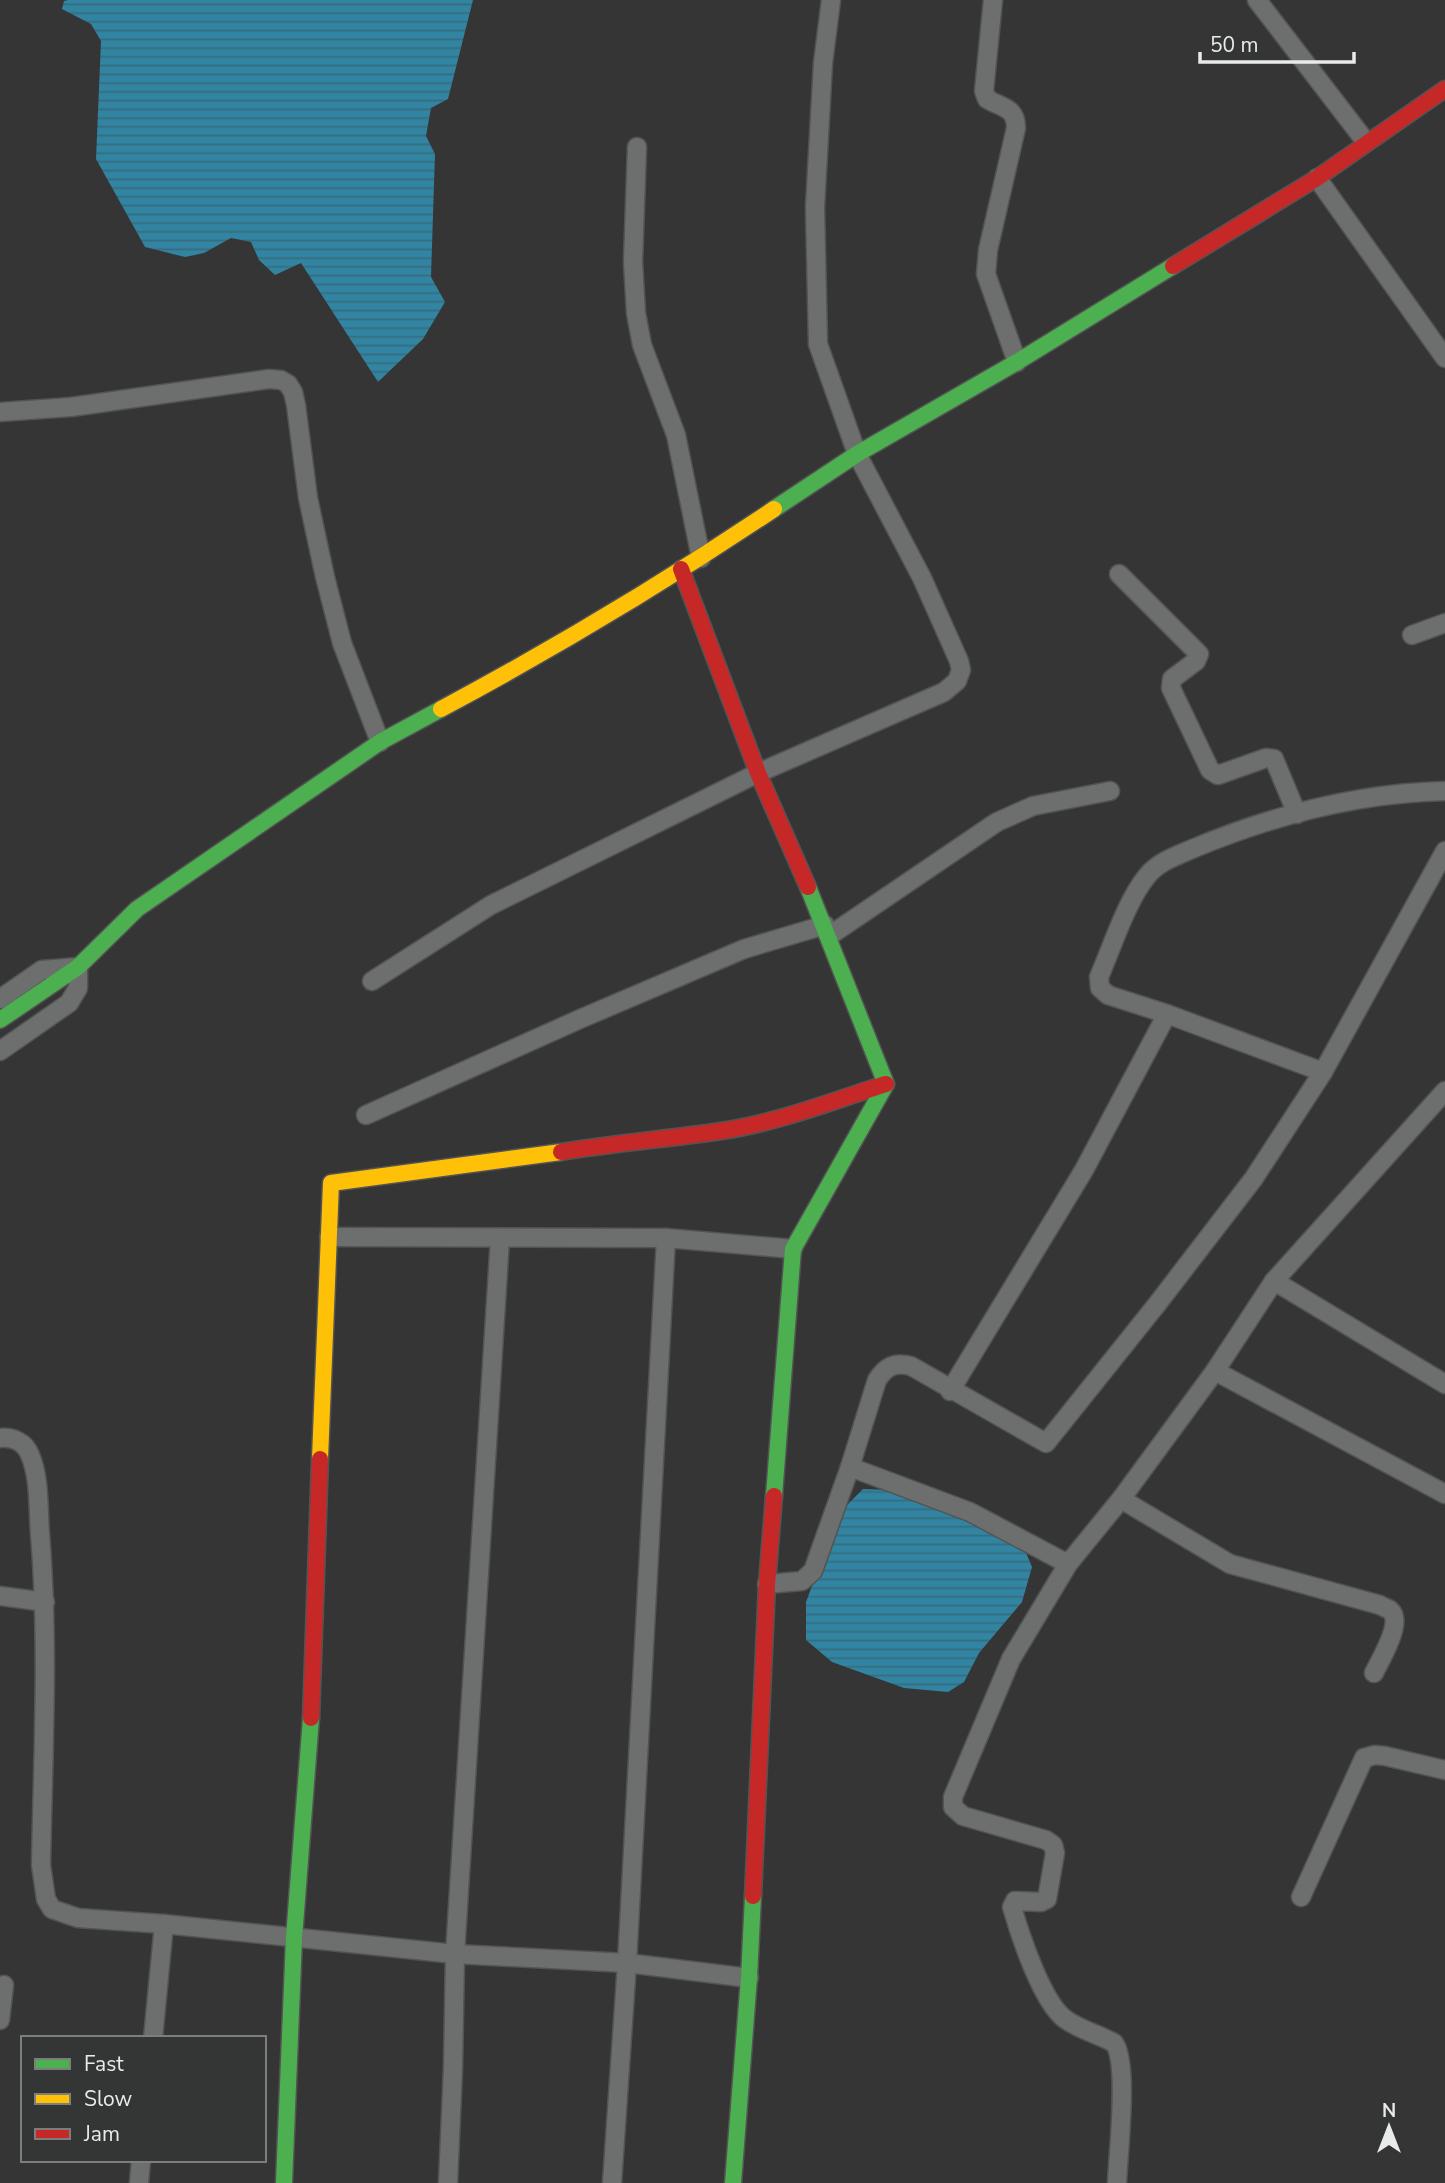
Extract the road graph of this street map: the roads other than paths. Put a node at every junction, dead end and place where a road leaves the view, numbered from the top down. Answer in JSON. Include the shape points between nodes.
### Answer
{"nodes":[{"id":1,"x":831,"y":0,"type":"edge"},
{"id":2,"x":993,"y":0,"type":"edge"},
{"id":3,"x":1256,"y":0,"type":"edge"},
{"id":4,"x":1445,"y":89,"type":"edge"},
{"id":5,"x":1366,"y":142,"type":"junction"},
{"id":6,"x":637,"y":147,"type":"dead end"},
{"id":7,"x":1317,"y":178,"type":"junction"},
{"id":8,"x":1445,"y":358,"type":"edge"},
{"id":9,"x":1017,"y":362,"type":"junction"},
{"id":10,"x":0,"y":412,"type":"edge"},
{"id":11,"x":857,"y":454,"type":"junction"},
{"id":12,"x":701,"y":558,"type":"junction"},
{"id":13,"x":681,"y":569,"type":"junction"},
{"id":14,"x":1119,"y":575,"type":"dead end"},
{"id":15,"x":1445,"y":623,"type":"edge"},
{"id":16,"x":1412,"y":635,"type":"dead end"},
{"id":17,"x":380,"y":742,"type":"junction"},
{"id":18,"x":758,"y":773,"type":"junction"},
{"id":19,"x":1110,"y":790,"type":"dead end"},
{"id":20,"x":1445,"y":791,"type":"edge"},
{"id":21,"x":1297,"y":814,"type":"junction"},
{"id":22,"x":1445,"y":851,"type":"edge"},
{"id":23,"x":827,"y":931,"type":"junction"},
{"id":24,"x":78,"y":967,"type":"junction"},
{"id":25,"x":372,"y":981,"type":"dead end"},
{"id":26,"x":0,"y":999,"type":"edge"},
{"id":27,"x":1167,"y":1014,"type":"junction"},
{"id":28,"x":0,"y":1020,"type":"edge"},
{"id":29,"x":0,"y":1051,"type":"edge"},
{"id":30,"x":1323,"y":1072,"type":"junction"},
{"id":31,"x":886,"y":1084,"type":"junction"},
{"id":32,"x":1445,"y":1091,"type":"edge"},
{"id":33,"x":366,"y":1115,"type":"dead end"},
{"id":34,"x":329,"y":1237,"type":"junction"},
{"id":35,"x":500,"y":1238,"type":"junction"},
{"id":36,"x":666,"y":1238,"type":"junction"},
{"id":37,"x":793,"y":1249,"type":"junction"},
{"id":38,"x":1274,"y":1281,"type":"junction"},
{"id":39,"x":1215,"y":1371,"type":"junction"},
{"id":40,"x":1445,"y":1384,"type":"edge"},
{"id":41,"x":950,"y":1391,"type":"junction"},
{"id":42,"x":0,"y":1438,"type":"edge"},
{"id":43,"x":850,"y":1467,"type":"junction"},
{"id":44,"x":1445,"y":1494,"type":"edge"},
{"id":45,"x":1121,"y":1499,"type":"junction"},
{"id":46,"x":1068,"y":1564,"type":"junction"},
{"id":47,"x":767,"y":1584,"type":"junction"},
{"id":48,"x":0,"y":1596,"type":"edge"},
{"id":49,"x":46,"y":1602,"type":"junction"},
{"id":50,"x":1374,"y":1673,"type":"dead end"},
{"id":51,"x":1445,"y":1770,"type":"edge"},
{"id":52,"x":1301,"y":1897,"type":"dead end"},
{"id":53,"x":164,"y":1924,"type":"junction"},
{"id":54,"x":294,"y":1938,"type":"junction"},
{"id":55,"x":455,"y":1954,"type":"junction"},
{"id":56,"x":627,"y":1963,"type":"junction"},
{"id":57,"x":749,"y":1978,"type":"junction"},
{"id":58,"x":4,"y":1985,"type":"dead end"},
{"id":59,"x":0,"y":2020,"type":"edge"},
{"id":60,"x":153,"y":2036,"type":"edge"},
{"id":61,"x":141,"y":2162,"type":"edge"},
{"id":62,"x":139,"y":2183,"type":"edge"},
{"id":63,"x":284,"y":2183,"type":"edge"},
{"id":64,"x":448,"y":2183,"type":"edge"},
{"id":65,"x":612,"y":2183,"type":"edge"},
{"id":66,"x":733,"y":2183,"type":"edge"},
{"id":67,"x":1117,"y":2183,"type":"edge"}],
"edges":[{"from":1,"to":11,"type":"street","via":[[815,207],[818,344]]},
{"from":2,"to":9,"type":"street","via":[[984,90],[987,99],[1014,114],[1016,128],[986,274]]},
{"from":3,"to":5,"type":"street"},
{"from":4,"to":5,"type":"street"},
{"from":5,"to":7,"type":"street"},
{"from":6,"to":12,"type":"street","via":[[636,313],[642,345],[676,435]]},
{"from":7,"to":8,"type":"street"},
{"from":7,"to":9,"type":"street"},
{"from":9,"to":11,"type":"street"},
{"from":10,"to":17,"type":"street","via":[[71,407],[269,379],[288,384],[296,405],[308,498],[342,643]]},
{"from":11,"to":12,"type":"street"},
{"from":11,"to":18,"type":"street","via":[[922,578],[961,670],[957,681],[944,692]]},
{"from":12,"to":13,"type":"street"},
{"from":13,"to":17,"type":"street","via":[[498,679]]},
{"from":13,"to":18,"type":"street"},
{"from":14,"to":21,"type":"street","via":[[1199,654],[1172,679],[1171,688],[1210,770],[1218,775],[1274,759]]},
{"from":15,"to":16,"type":"street"},
{"from":17,"to":24,"type":"street","via":[[137,909]]},
{"from":18,"to":23,"type":"street"},
{"from":18,"to":25,"type":"street","via":[[491,905]]},
{"from":19,"to":23,"type":"street","via":[[1033,806],[1007,817]]},
{"from":20,"to":21,"type":"street","via":[[1411,792]]},
{"from":21,"to":27,"type":"street","via":[[1214,840],[1147,874],[1099,977],[1100,988],[1108,995]]},
{"from":22,"to":30,"type":"street"},
{"from":23,"to":31,"type":"street"},
{"from":23,"to":33,"type":"street","via":[[744,949]]},
{"from":24,"to":26,"type":"street","via":[[42,970]]},
{"from":24,"to":28,"type":"street"},
{"from":24,"to":29,"type":"street","via":[[78,988],[69,1003]]},
{"from":27,"to":30,"type":"street"},
{"from":27,"to":41,"type":"street","via":[[1084,1170]]},
{"from":30,"to":41,"type":"street","via":[[1254,1178],[1046,1443]]},
{"from":31,"to":34,"type":"street","via":[[722,1131],[331,1183]]},
{"from":31,"to":37,"type":"street"},
{"from":32,"to":38,"type":"street"},
{"from":34,"to":35,"type":"street"},
{"from":34,"to":54,"type":"street","via":[[309,1758]]},
{"from":35,"to":36,"type":"street"},
{"from":35,"to":55,"type":"street"},
{"from":36,"to":37,"type":"street"},
{"from":36,"to":56,"type":"street"},
{"from":37,"to":47,"type":"street"},
{"from":38,"to":39,"type":"street"},
{"from":38,"to":40,"type":"street"},
{"from":39,"to":44,"type":"street"},
{"from":39,"to":45,"type":"street"},
{"from":41,"to":43,"type":"street","via":[[911,1366],[883,1370]]},
{"from":42,"to":49,"type":"street","via":[[18,1441],[32,1457]]},
{"from":43,"to":46,"type":"street","via":[[970,1511]]},
{"from":43,"to":47,"type":"street","via":[[814,1571],[802,1581]]},
{"from":45,"to":46,"type":"street"},
{"from":45,"to":50,"type":"street","via":[[1230,1564],[1390,1610],[1393,1632]]},
{"from":46,"to":67,"type":"street","via":[[1011,1659],[952,1803],[963,1816],[1053,1845],[1047,1899],[1015,1901],[1012,1907],[1053,2005],[1063,2017],[1118,2049]]},
{"from":47,"to":57,"type":"street"},
{"from":48,"to":49,"type":"street"},
{"from":49,"to":53,"type":"street","via":[[41,1865],[46,1899],[52,1909],[78,1918]]},
{"from":51,"to":52,"type":"street","via":[[1385,1756],[1364,1758]]},
{"from":53,"to":54,"type":"street"},
{"from":53,"to":60,"type":"street"},
{"from":54,"to":55,"type":"street"},
{"from":54,"to":63,"type":"street"},
{"from":55,"to":56,"type":"street"},
{"from":55,"to":64,"type":"street"},
{"from":56,"to":57,"type":"street"},
{"from":56,"to":65,"type":"street"},
{"from":57,"to":66,"type":"street"},
{"from":58,"to":59,"type":"street"},
{"from":61,"to":62,"type":"street"}]}
